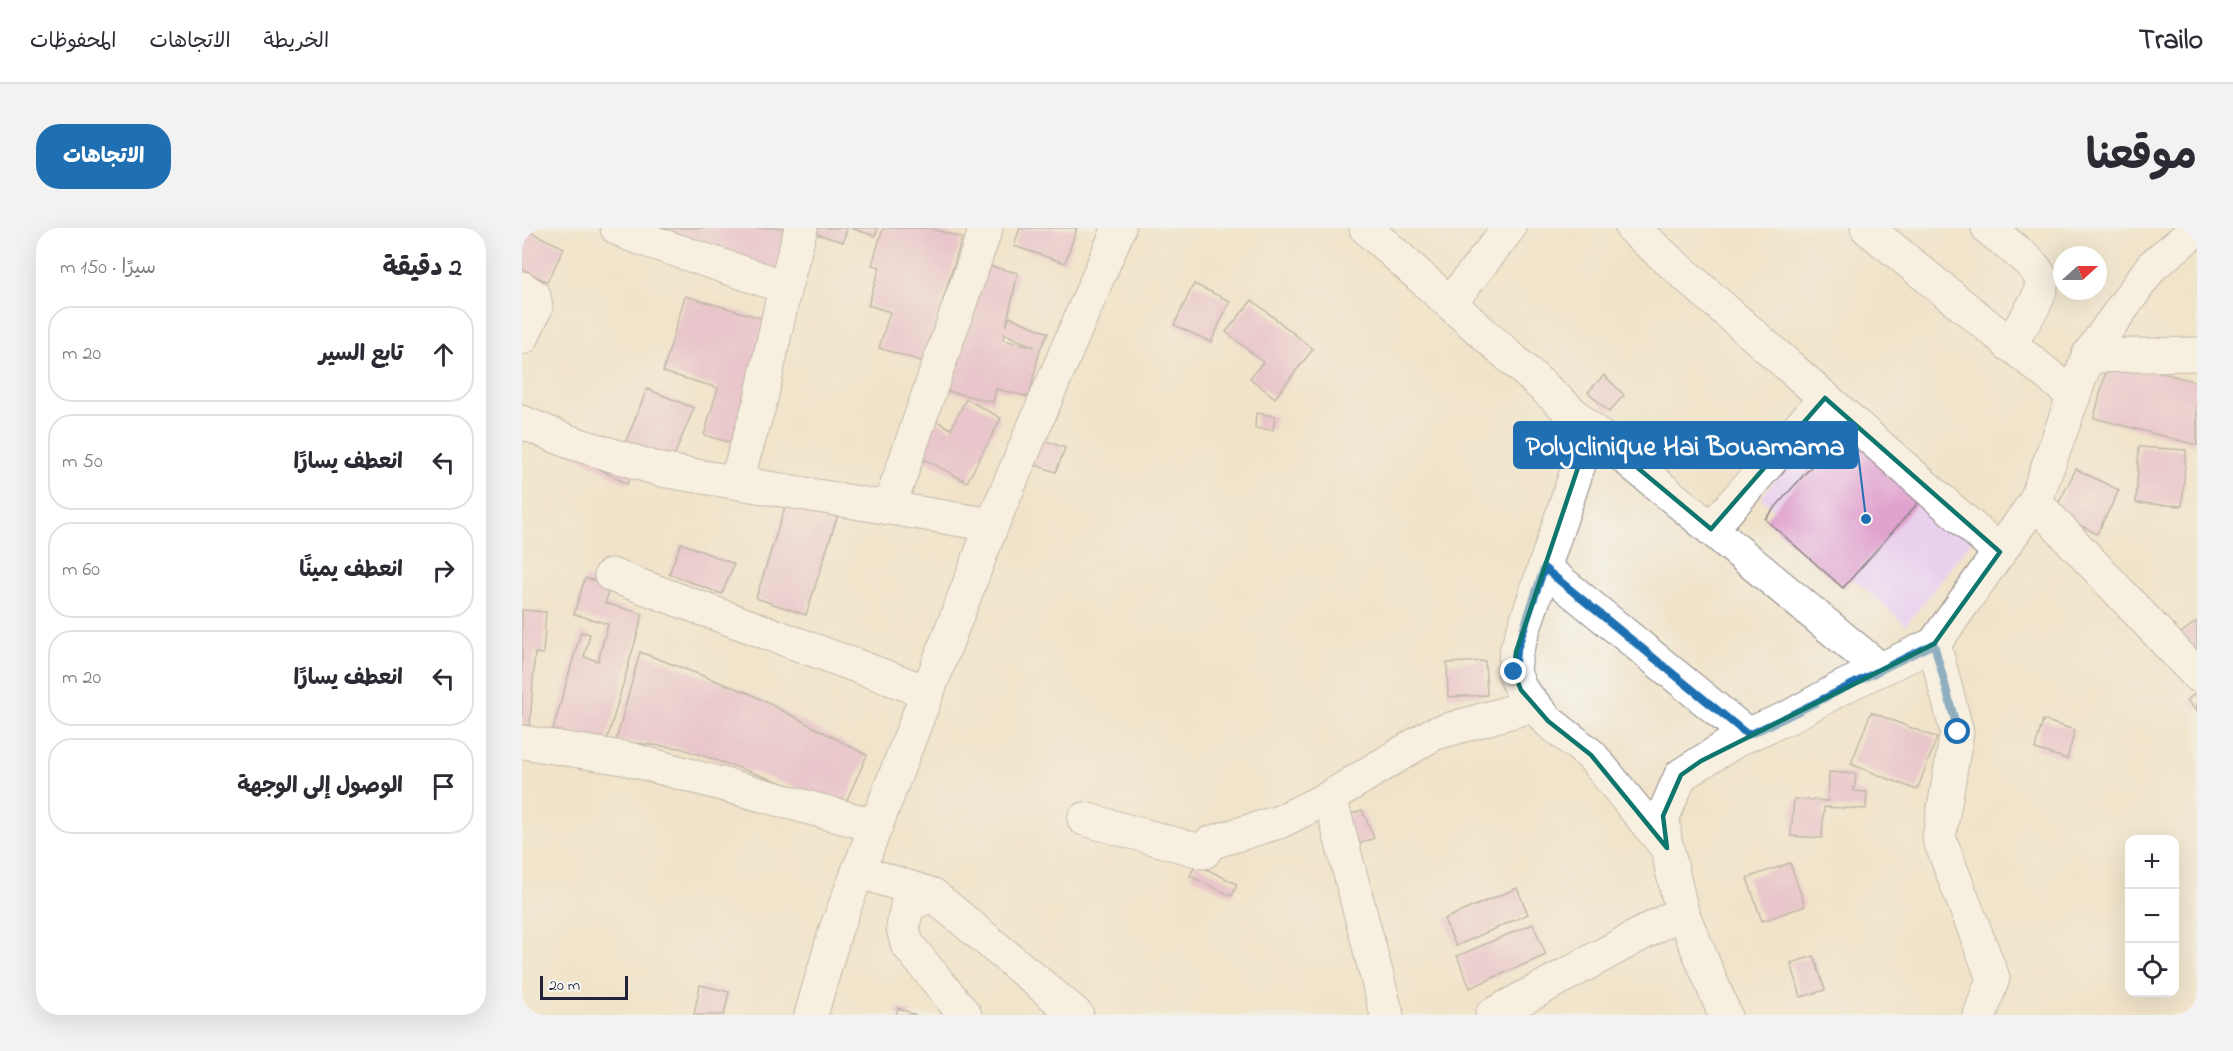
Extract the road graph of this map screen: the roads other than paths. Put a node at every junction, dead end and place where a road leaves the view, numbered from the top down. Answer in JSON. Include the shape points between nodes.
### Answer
{"nodes":[{"id":1,"x":801,"y":228,"type":"edge"},
{"id":2,"x":986,"y":228,"type":"edge"},
{"id":3,"x":1119,"y":228,"type":"edge"},
{"id":4,"x":1366,"y":228,"type":"edge"},
{"id":5,"x":1509,"y":228,"type":"edge"},
{"id":6,"x":1632,"y":228,"type":"edge"},
{"id":7,"x":1867,"y":228,"type":"edge"},
{"id":8,"x":1988,"y":228,"type":"edge"},
{"id":9,"x":2157,"y":228,"type":"edge"},
{"id":10,"x":2197,"y":229,"type":"edge"},
{"id":11,"x":627,"y":230,"type":"edge"},
{"id":12,"x":2152,"y":266,"type":"junction"},
{"id":13,"x":785,"y":287,"type":"junction"},
{"id":14,"x":522,"y":288,"type":"edge"},
{"id":15,"x":1450,"y":303,"type":"junction"},
{"id":16,"x":522,"y":338,"type":"edge"},
{"id":17,"x":2009,"y":345,"type":"junction"},
{"id":18,"x":2197,"y":354,"type":"edge"},
{"id":19,"x":2088,"y":356,"type":"junction"},
{"id":20,"x":2074,"y":396,"type":"junction"},
{"id":21,"x":1825,"y":398,"type":"junction"},
{"id":22,"x":522,"y":422,"type":"edge"},
{"id":23,"x":1591,"y":429,"type":"junction"},
{"id":24,"x":736,"y":481,"type":"junction"},
{"id":25,"x":2036,"y":502,"type":"junction"},
{"id":26,"x":889,"y":508,"type":"junction"},
{"id":27,"x":992,"y":525,"type":"junction"},
{"id":28,"x":1711,"y":529,"type":"junction"},
{"id":29,"x":2000,"y":552,"type":"junction"},
{"id":30,"x":1544,"y":568,"type":"junction"},
{"id":31,"x":611,"y":575,"type":"dead end"},
{"id":32,"x":1934,"y":644,"type":"junction"},
{"id":33,"x":1880,"y":669,"type":"junction"},
{"id":34,"x":2197,"y":675,"type":"edge"},
{"id":35,"x":927,"y":692,"type":"junction"},
{"id":36,"x":1534,"y":705,"type":"junction"},
{"id":37,"x":1748,"y":735,"type":"junction"},
{"id":38,"x":522,"y":741,"type":"edge"},
{"id":39,"x":1330,"y":797,"type":"junction"},
{"id":40,"x":1084,"y":819,"type":"dead end"},
{"id":41,"x":876,"y":826,"type":"junction"},
{"id":42,"x":1667,"y":848,"type":"junction"},
{"id":43,"x":858,"y":871,"type":"junction"},
{"id":44,"x":933,"y":894,"type":"junction"},
{"id":45,"x":1682,"y":912,"type":"junction"},
{"id":46,"x":811,"y":1015,"type":"edge"},
{"id":47,"x":965,"y":1015,"type":"edge"},
{"id":48,"x":1077,"y":1015,"type":"edge"},
{"id":49,"x":1387,"y":1015,"type":"edge"},
{"id":50,"x":1492,"y":1015,"type":"edge"},
{"id":51,"x":1725,"y":1015,"type":"edge"},
{"id":52,"x":1980,"y":1015,"type":"edge"}],
"edges":[{"from":1,"to":13,"type":"street"},
{"from":2,"to":26,"type":"street"},
{"from":3,"to":27,"type":"street"},
{"from":4,"to":15,"type":"street"},
{"from":5,"to":15,"type":"street"},
{"from":6,"to":21,"type":"street"},
{"from":7,"to":17,"type":"street"},
{"from":8,"to":17,"type":"street","via":[[2037,268],[2043,282],[2040,297]]},
{"from":9,"to":12,"type":"street"},
{"from":10,"to":12,"type":"street"},
{"from":11,"to":13,"type":"street"},
{"from":12,"to":19,"type":"street"},
{"from":13,"to":24,"type":"street","via":[[760,403]]},
{"from":14,"to":16,"type":"street","via":[[534,296],[536,307]]},
{"from":15,"to":23,"type":"street"},
{"from":17,"to":20,"type":"street"},
{"from":18,"to":19,"type":"street"},
{"from":19,"to":20,"type":"street"},
{"from":20,"to":25,"type":"street"},
{"from":21,"to":28,"type":"street"},
{"from":21,"to":29,"type":"street"},
{"from":22,"to":24,"type":"street","via":[[570,442],[661,470]]},
{"from":23,"to":28,"type":"street"},
{"from":23,"to":30,"type":"street"},
{"from":24,"to":26,"type":"street"},
{"from":25,"to":29,"type":"street"},
{"from":25,"to":34,"type":"street"},
{"from":26,"to":27,"type":"street"},
{"from":27,"to":35,"type":"street"},
{"from":28,"to":33,"type":"street"},
{"from":29,"to":32,"type":"street"},
{"from":30,"to":36,"type":"street","via":[[1516,652],[1514,672],[1521,690]]},
{"from":30,"to":37,"type":"street"},
{"from":31,"to":35,"type":"street"},
{"from":32,"to":33,"type":"street"},
{"from":32,"to":52,"type":"street","via":[[1958,732],[1939,838],[1993,978]]},
{"from":33,"to":37,"type":"street"},
{"from":35,"to":41,"type":"street"},
{"from":36,"to":39,"type":"street","via":[[1433,734]]},
{"from":36,"to":42,"type":"street","via":[[1591,755]]},
{"from":37,"to":42,"type":"street","via":[[1681,775],[1663,816]]},
{"from":38,"to":41,"type":"street","via":[[629,759]]},
{"from":39,"to":40,"type":"street","via":[[1280,822],[1210,843],[1204,852]]},
{"from":39,"to":49,"type":"street"},
{"from":41,"to":43,"type":"street"},
{"from":42,"to":45,"type":"street"},
{"from":43,"to":44,"type":"street"},
{"from":43,"to":46,"type":"street"},
{"from":44,"to":47,"type":"street","via":[[907,905],[903,928],[907,944]]},
{"from":44,"to":48,"type":"street"},
{"from":45,"to":50,"type":"street"},
{"from":45,"to":51,"type":"street"}]}
